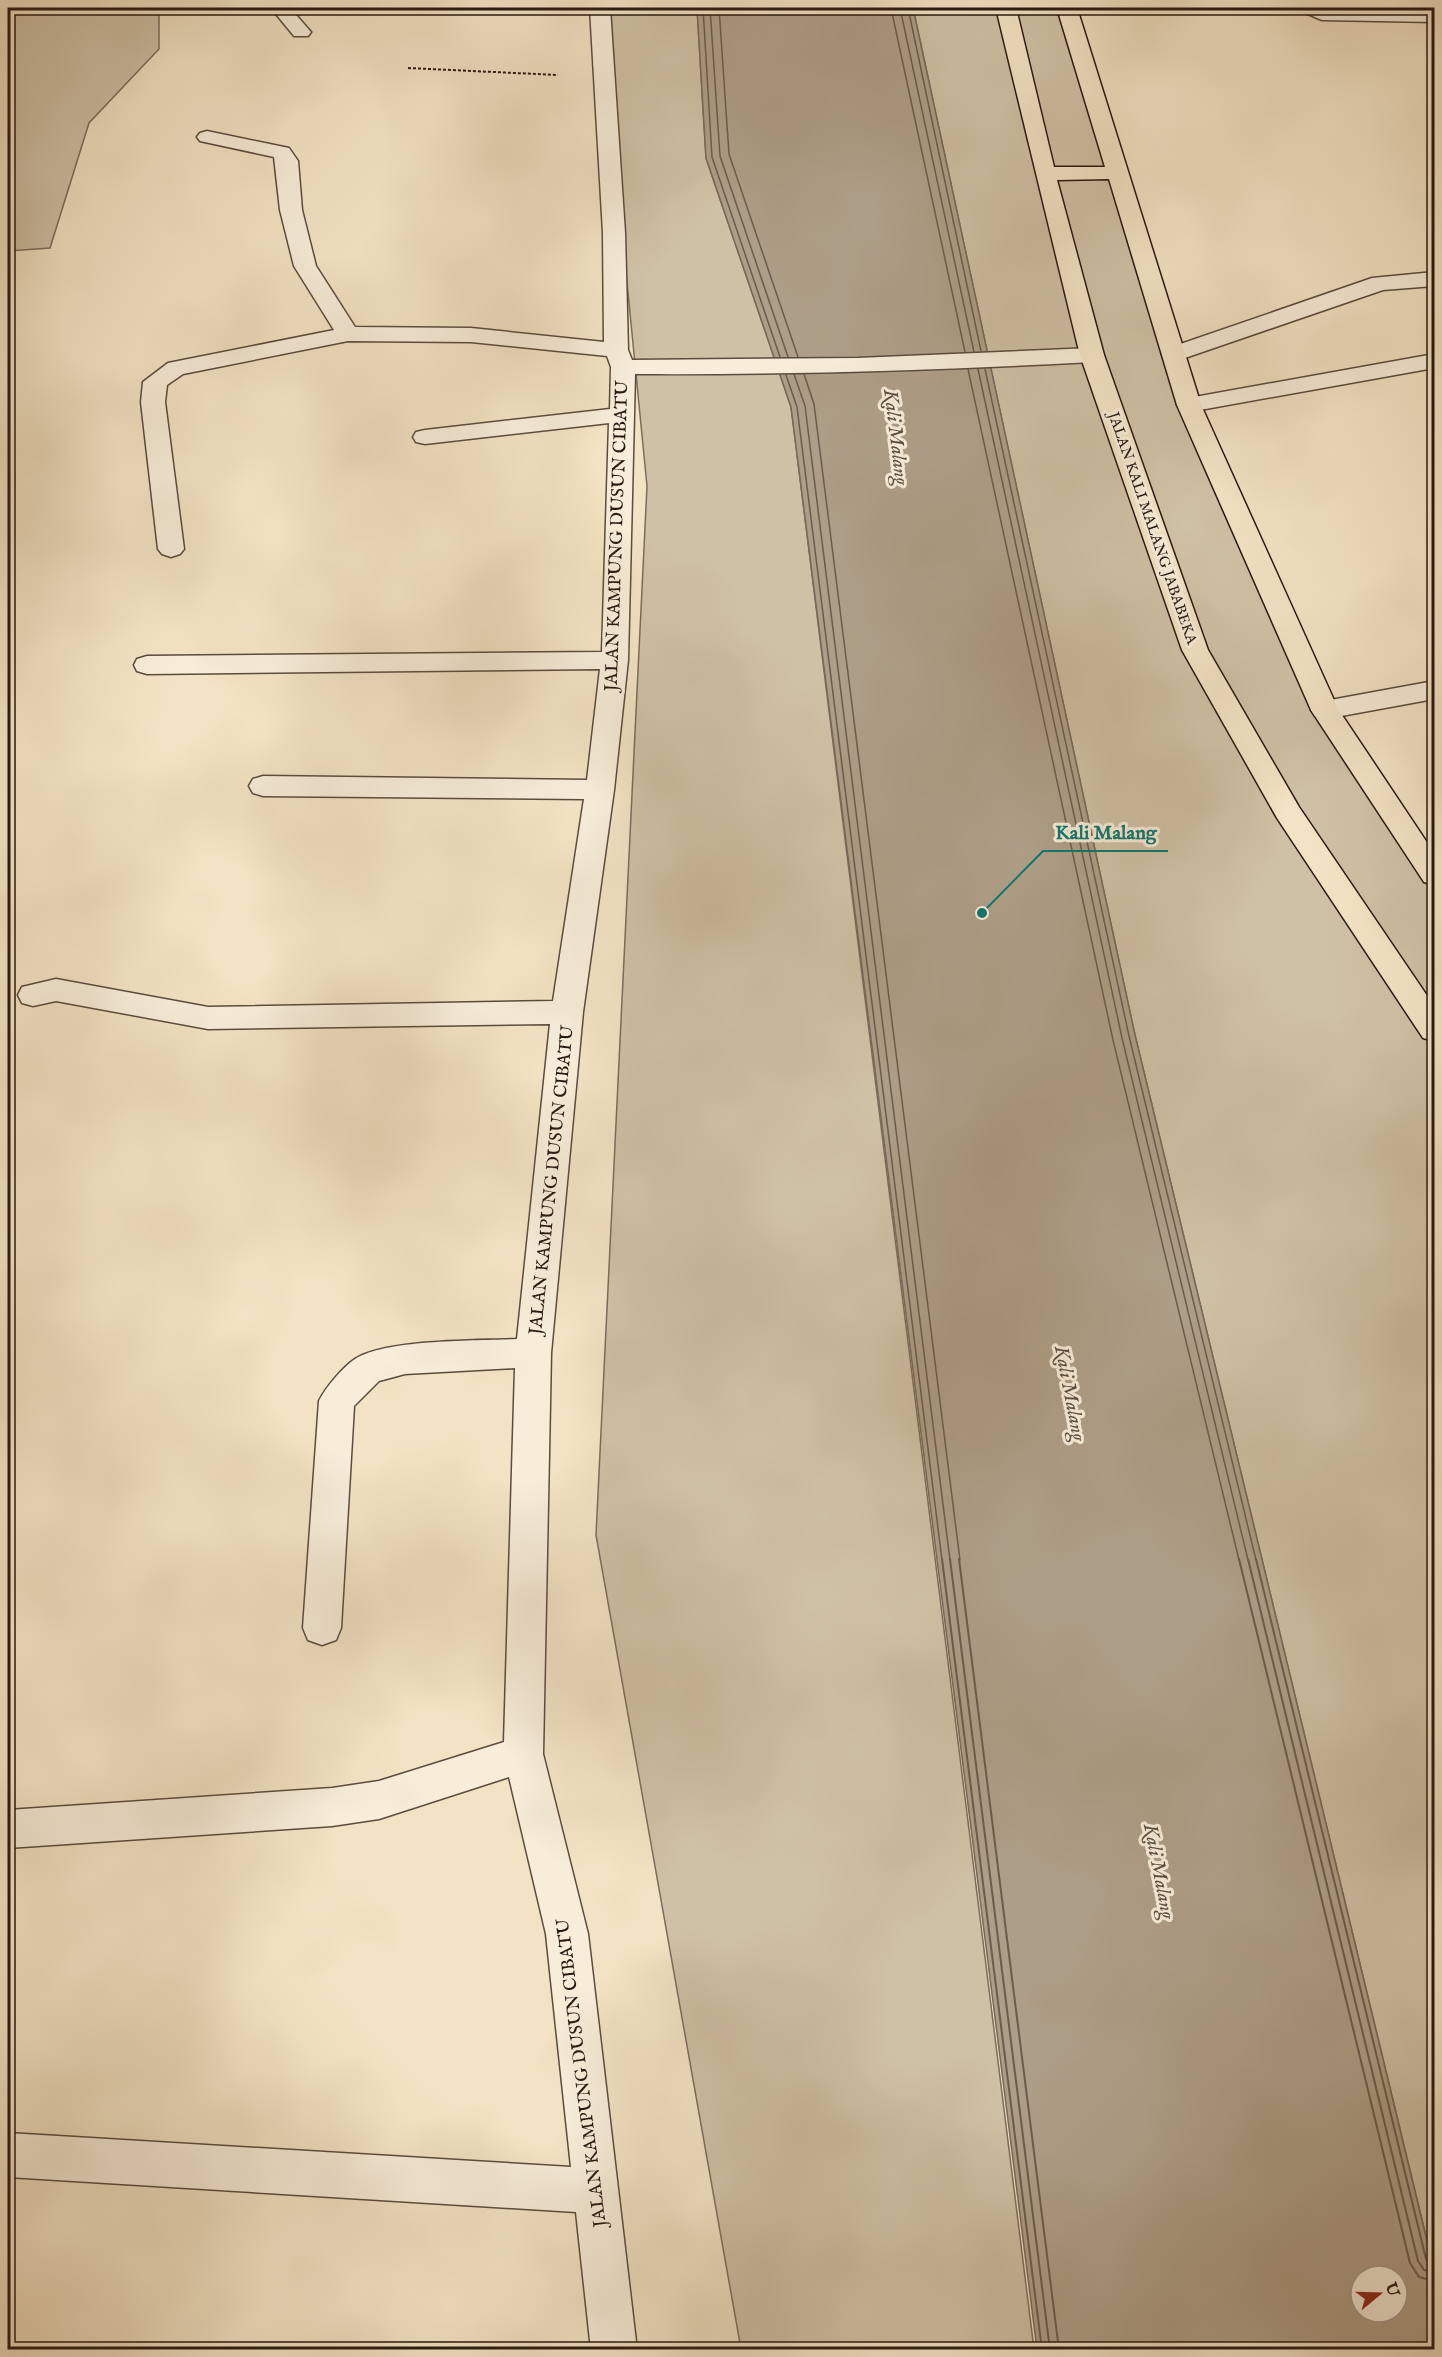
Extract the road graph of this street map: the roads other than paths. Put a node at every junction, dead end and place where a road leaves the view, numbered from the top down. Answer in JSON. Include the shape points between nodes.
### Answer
{"nodes":[{"id":1,"x":280,"y":8,"type":"edge"},
{"id":2,"x":600,"y":8,"type":"edge"},
{"id":3,"x":1006,"y":8,"type":"edge"},
{"id":4,"x":1067,"y":8,"type":"edge"},
{"id":5,"x":1310,"y":8,"type":"edge"},
{"id":6,"x":1434,"y":16,"type":"edge"},
{"id":7,"x":302,"y":32,"type":"dead end"},
{"id":8,"x":207,"y":137,"type":"dead end"},
{"id":9,"x":1117,"y":173,"type":"junction"},
{"id":10,"x":1045,"y":174,"type":"junction"},
{"id":11,"x":1434,"y":279,"type":"edge"},
{"id":12,"x":348,"y":334,"type":"junction"},
{"id":13,"x":1174,"y":354,"type":"junction"},
{"id":14,"x":1092,"y":355,"type":"junction"},
{"id":15,"x":619,"y":358,"type":"junction"},
{"id":16,"x":1434,"y":361,"type":"edge"},
{"id":17,"x":1189,"y":405,"type":"junction"},
{"id":18,"x":621,"y":415,"type":"junction"},
{"id":19,"x":425,"y":437,"type":"dead end"},
{"id":20,"x":171,"y":549,"type":"dead end"},
{"id":21,"x":615,"y":660,"type":"junction"},
{"id":22,"x":147,"y":665,"type":"dead end"},
{"id":23,"x":1434,"y":690,"type":"edge"},
{"id":24,"x":1325,"y":710,"type":"junction"},
{"id":25,"x":263,"y":786,"type":"dead end"},
{"id":26,"x":600,"y":790,"type":"junction"},
{"id":27,"x":1434,"y":875,"type":"edge"},
{"id":28,"x":33,"y":996,"type":"dead end"},
{"id":29,"x":567,"y":1012,"type":"junction"},
{"id":30,"x":1434,"y":1029,"type":"edge"},
{"id":31,"x":533,"y":1353,"type":"junction"},
{"id":32,"x":322,"y":1628,"type":"dead end"},
{"id":33,"x":523,"y":1755,"type":"junction"},
{"id":34,"x":8,"y":1829,"type":"edge"},
{"id":35,"x":8,"y":2156,"type":"edge"},
{"id":36,"x":595,"y":2191,"type":"junction"},
{"id":37,"x":614,"y":2349,"type":"edge"}],
"edges":[{"from":1,"to":7,"type":"street"},
{"from":2,"to":15,"type":"street","name":"JALAN KAMPUNG DUSUN CIBATU"},
{"from":3,"to":10,"type":"main road","name":"JALAN KALI MALANG JABABEKA"},
{"from":4,"to":9,"type":"main road"},
{"from":5,"to":6,"type":"street","via":[[1322,14]]},
{"from":8,"to":12,"type":"street","via":[[282,152],[287,161],[291,210],[306,266]]},
{"from":9,"to":10,"type":"main road"},
{"from":9,"to":13,"type":"main road"},
{"from":10,"to":14,"type":"main road","name":"JALAN KALI MALANG JABABEKA"},
{"from":11,"to":13,"type":"street","via":[[1380,283]]},
{"from":12,"to":15,"type":"street","via":[[471,334]]},
{"from":12,"to":20,"type":"street","via":[[176,368],[155,382],[153,402]]},
{"from":13,"to":17,"type":"main road"},
{"from":14,"to":15,"type":"street","via":[[766,368]]},
{"from":14,"to":30,"type":"main road","name":"JALAN KALI MALANG JABABEKA","via":[[1195,650],[1287,811]]},
{"from":15,"to":18,"type":"street","name":"JALAN KAMPUNG DUSUN CIBATU"},
{"from":16,"to":17,"type":"street"},
{"from":17,"to":24,"type":"main road"},
{"from":18,"to":19,"type":"street"},
{"from":18,"to":21,"type":"street","name":"JALAN KAMPUNG DUSUN CIBATU"},
{"from":21,"to":22,"type":"street"},
{"from":21,"to":26,"type":"street","name":"JALAN KAMPUNG DUSUN CIBATU"},
{"from":23,"to":24,"type":"street"},
{"from":24,"to":27,"type":"main road"},
{"from":25,"to":26,"type":"street"},
{"from":26,"to":29,"type":"street","name":"JALAN KAMPUNG DUSUN CIBATU"},
{"from":28,"to":29,"type":"street","via":[[56,990],[208,1018]]},
{"from":29,"to":31,"type":"street","name":"JALAN KAMPUNG DUSUN CIBATU"},
{"from":31,"to":32,"type":"street","via":[[405,1359],[368,1369],[338,1401]]},
{"from":31,"to":33,"type":"street","name":"JALAN KAMPUNG DUSUN CIBATU"},
{"from":33,"to":34,"type":"street","via":[[379,1800],[332,1807]]},
{"from":33,"to":36,"type":"street","name":"JALAN KAMPUNG DUSUN CIBATU","via":[[567,1934]]},
{"from":35,"to":36,"type":"street"},
{"from":36,"to":37,"type":"street","name":"JALAN KAMPUNG DUSUN CIBATU"}]}
